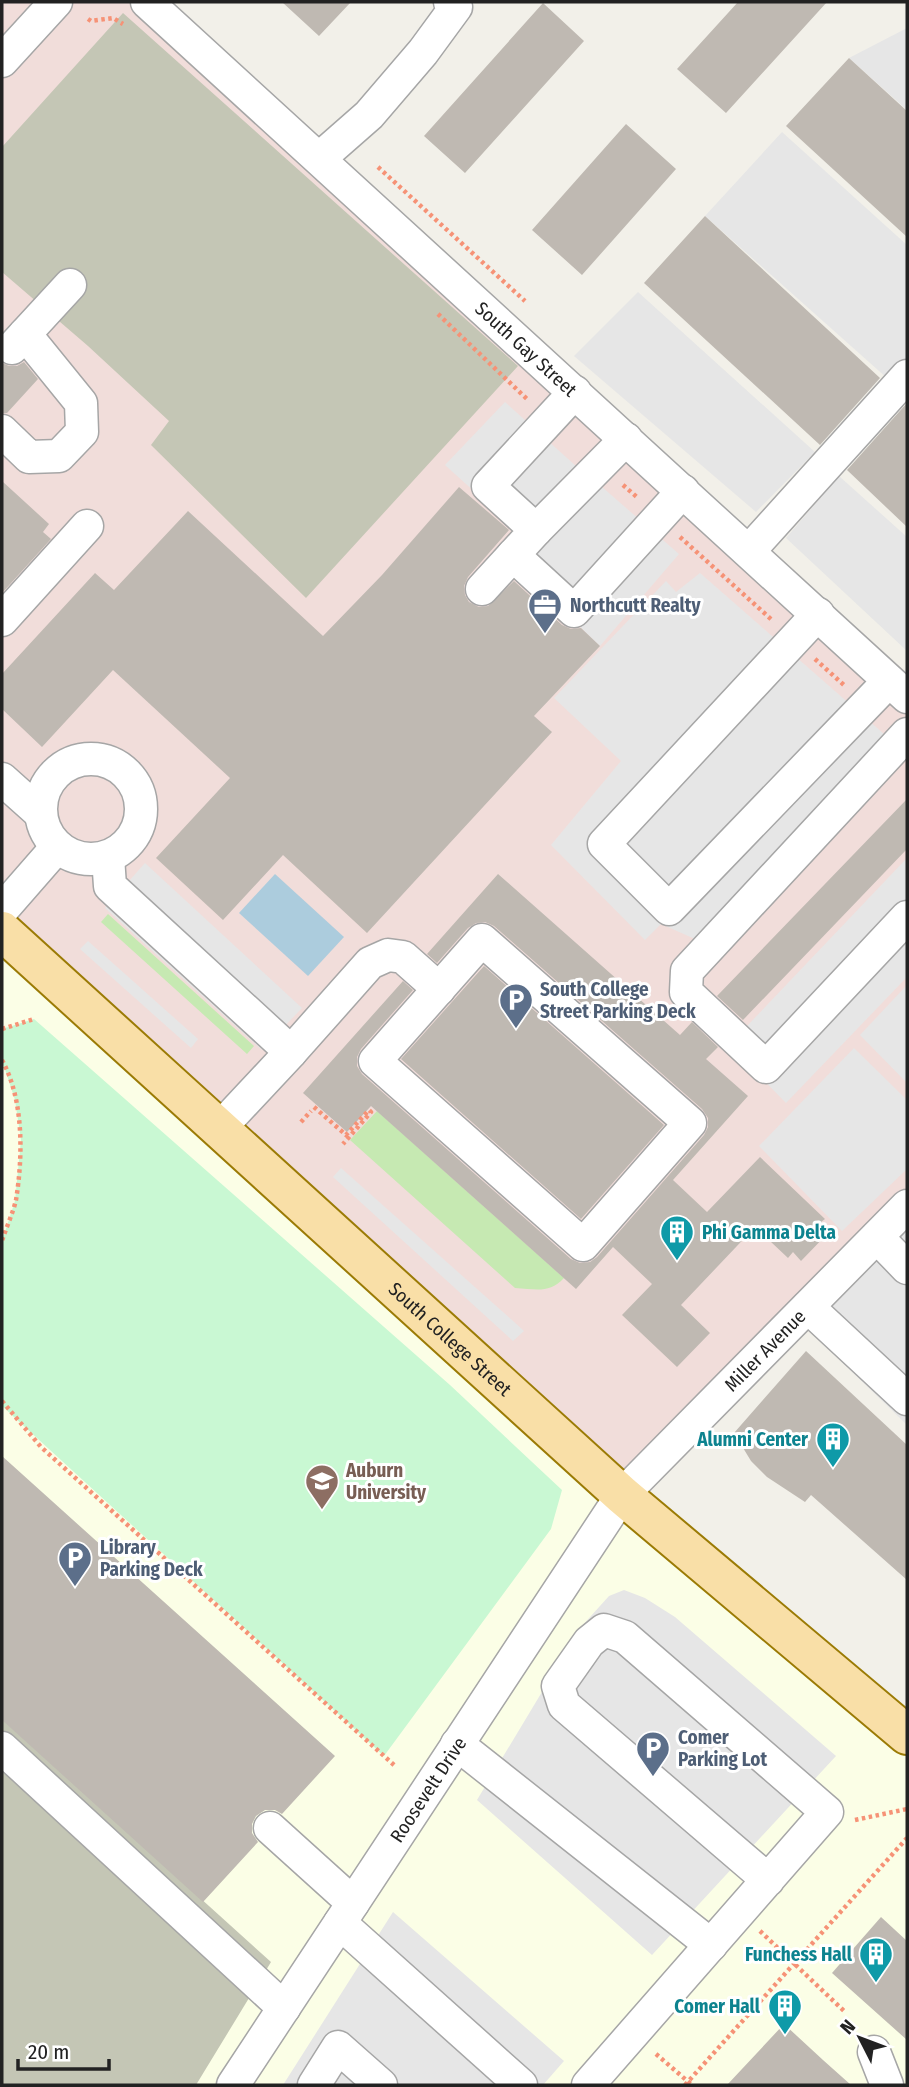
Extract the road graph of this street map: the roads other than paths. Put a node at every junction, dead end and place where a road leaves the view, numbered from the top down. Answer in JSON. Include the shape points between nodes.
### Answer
{"nodes":[{"id":1,"x":56,"y":2,"type":"edge"},
{"id":2,"x":147,"y":2,"type":"edge"},
{"id":3,"x":450,"y":2,"type":"edge"},
{"id":4,"x":2,"y":61,"type":"edge"},
{"id":5,"x":320,"y":158,"type":"junction"},
{"id":6,"x":70,"y":285,"type":"dead end"},
{"id":7,"x":907,"y":376,"type":"edge"},
{"id":8,"x":575,"y":392,"type":"junction"},
{"id":9,"x":2,"y":431,"type":"edge"},
{"id":10,"x":626,"y":439,"type":"junction"},
{"id":11,"x":683,"y":491,"type":"junction"},
{"id":12,"x":87,"y":526,"type":"dead end"},
{"id":13,"x":536,"y":530,"type":"junction"},
{"id":14,"x":749,"y":551,"type":"junction"},
{"id":15,"x":513,"y":555,"type":"junction"},
{"id":16,"x":482,"y":589,"type":"dead end"},
{"id":17,"x":818,"y":614,"type":"junction"},
{"id":18,"x":2,"y":620,"type":"edge"},
{"id":19,"x":898,"y":689,"type":"edge"},
{"id":20,"x":907,"y":734,"type":"edge"},
{"id":21,"x":2,"y":779,"type":"edge"},
{"id":22,"x":42,"y":803,"type":"junction"},
{"id":23,"x":57,"y":847,"type":"junction"},
{"id":24,"x":108,"y":857,"type":"junction"},
{"id":25,"x":2,"y":910,"type":"edge"},
{"id":26,"x":907,"y":917,"type":"edge"},
{"id":27,"x":2,"y":930,"type":"edge"},
{"id":28,"x":439,"y":989,"type":"junction"},
{"id":29,"x":291,"y":1052,"type":"junction"},
{"id":30,"x":219,"y":1129,"type":"junction"},
{"id":31,"x":907,"y":1206,"type":"edge"},
{"id":32,"x":877,"y":1237,"type":"junction"},
{"id":33,"x":907,"y":1268,"type":"edge"},
{"id":34,"x":808,"y":1307,"type":"junction"},
{"id":35,"x":907,"y":1399,"type":"edge"},
{"id":36,"x":622,"y":1495,"type":"junction"},
{"id":37,"x":907,"y":1735,"type":"edge"},
{"id":38,"x":457,"y":1744,"type":"junction"},
{"id":39,"x":2,"y":1748,"type":"edge"},
{"id":40,"x":270,"y":1828,"type":"dead end"},
{"id":41,"x":768,"y":1880,"type":"junction"},
{"id":42,"x":347,"y":1913,"type":"junction"},
{"id":43,"x":711,"y":1945,"type":"junction"},
{"id":44,"x":284,"y":2008,"type":"junction"},
{"id":45,"x":874,"y":2052,"type":"dead end"},
{"id":46,"x":233,"y":2085,"type":"edge"},
{"id":47,"x":314,"y":2085,"type":"edge"},
{"id":48,"x":382,"y":2085,"type":"edge"},
{"id":49,"x":521,"y":2085,"type":"edge"},
{"id":50,"x":588,"y":2085,"type":"edge"},
{"id":51,"x":887,"y":2085,"type":"edge"}],
"edges":[{"from":1,"to":4,"type":"street"},
{"from":2,"to":5,"type":"street","name":"South Gay Street"},
{"from":3,"to":5,"type":"street","via":[[456,7],[423,52],[369,114]]},
{"from":5,"to":8,"type":"street","name":"South Gay Street"},
{"from":6,"to":9,"type":"street","via":[[18,341],[81,403],[82,432],[59,456],[30,457]]},
{"from":7,"to":14,"type":"street"},
{"from":8,"to":10,"type":"street","name":"South Gay Street"},
{"from":8,"to":13,"type":"street","via":[[488,486]]},
{"from":10,"to":11,"type":"street","name":"South Gay Street"},
{"from":10,"to":13,"type":"street"},
{"from":11,"to":14,"type":"street","name":"South Gay Street"},
{"from":11,"to":15,"type":"street","via":[[574,611]]},
{"from":12,"to":18,"type":"street"},
{"from":13,"to":15,"type":"street"},
{"from":14,"to":17,"type":"street","name":"South Gay Street"},
{"from":15,"to":16,"type":"street"},
{"from":17,"to":19,"type":"street","name":"South Gay Street"},
{"from":17,"to":19,"type":"street","via":[[604,844],[669,909],[865,705]]},
{"from":20,"to":26,"type":"street","via":[[687,971],[686,992],[766,1067]]},
{"from":21,"to":22,"type":"street"},
{"from":22,"to":23,"type":"street","via":[[45,831]]},
{"from":22,"to":24,"type":"street","via":[[53,776],[69,763],[89,758],[127,772],[138,789],[142,810],[138,830],[126,846]]},
{"from":23,"to":24,"type":"street","via":[[90,860]]},
{"from":23,"to":25,"type":"street"},
{"from":24,"to":29,"type":"street","via":[[110,886]]},
{"from":27,"to":30,"type":"main road","name":"South College Street"},
{"from":28,"to":28,"type":"street","via":[[375,1061],[583,1245],[690,1123],[482,940]]},
{"from":28,"to":29,"type":"street","via":[[403,957],[388,955],[370,963]]},
{"from":29,"to":30,"type":"street"},
{"from":30,"to":36,"type":"main road","name":"South College Street"},
{"from":31,"to":32,"type":"street","name":"Miller Avenue"},
{"from":32,"to":33,"type":"street"},
{"from":32,"to":34,"type":"street","name":"Miller Avenue"},
{"from":34,"to":35,"type":"street"},
{"from":34,"to":36,"type":"street","name":"Miller Avenue"},
{"from":36,"to":37,"type":"main road","name":"South College Street"},
{"from":36,"to":38,"type":"street","name":"Roosevelt Drive"},
{"from":38,"to":42,"type":"street","name":"Roosevelt Drive"},
{"from":38,"to":43,"type":"street"},
{"from":39,"to":44,"type":"street"},
{"from":40,"to":42,"type":"street"},
{"from":41,"to":41,"type":"street","via":[[827,1812],[625,1637],[604,1630],[589,1642],[558,1686],[564,1705]]},
{"from":41,"to":43,"type":"street"},
{"from":42,"to":44,"type":"street","name":"Roosevelt Drive"},
{"from":42,"to":49,"type":"street"},
{"from":43,"to":50,"type":"street"},
{"from":44,"to":46,"type":"street","name":"Roosevelt Drive"},
{"from":45,"to":51,"type":"street"},
{"from":47,"to":48,"type":"street","via":[[338,2048]]}]}
